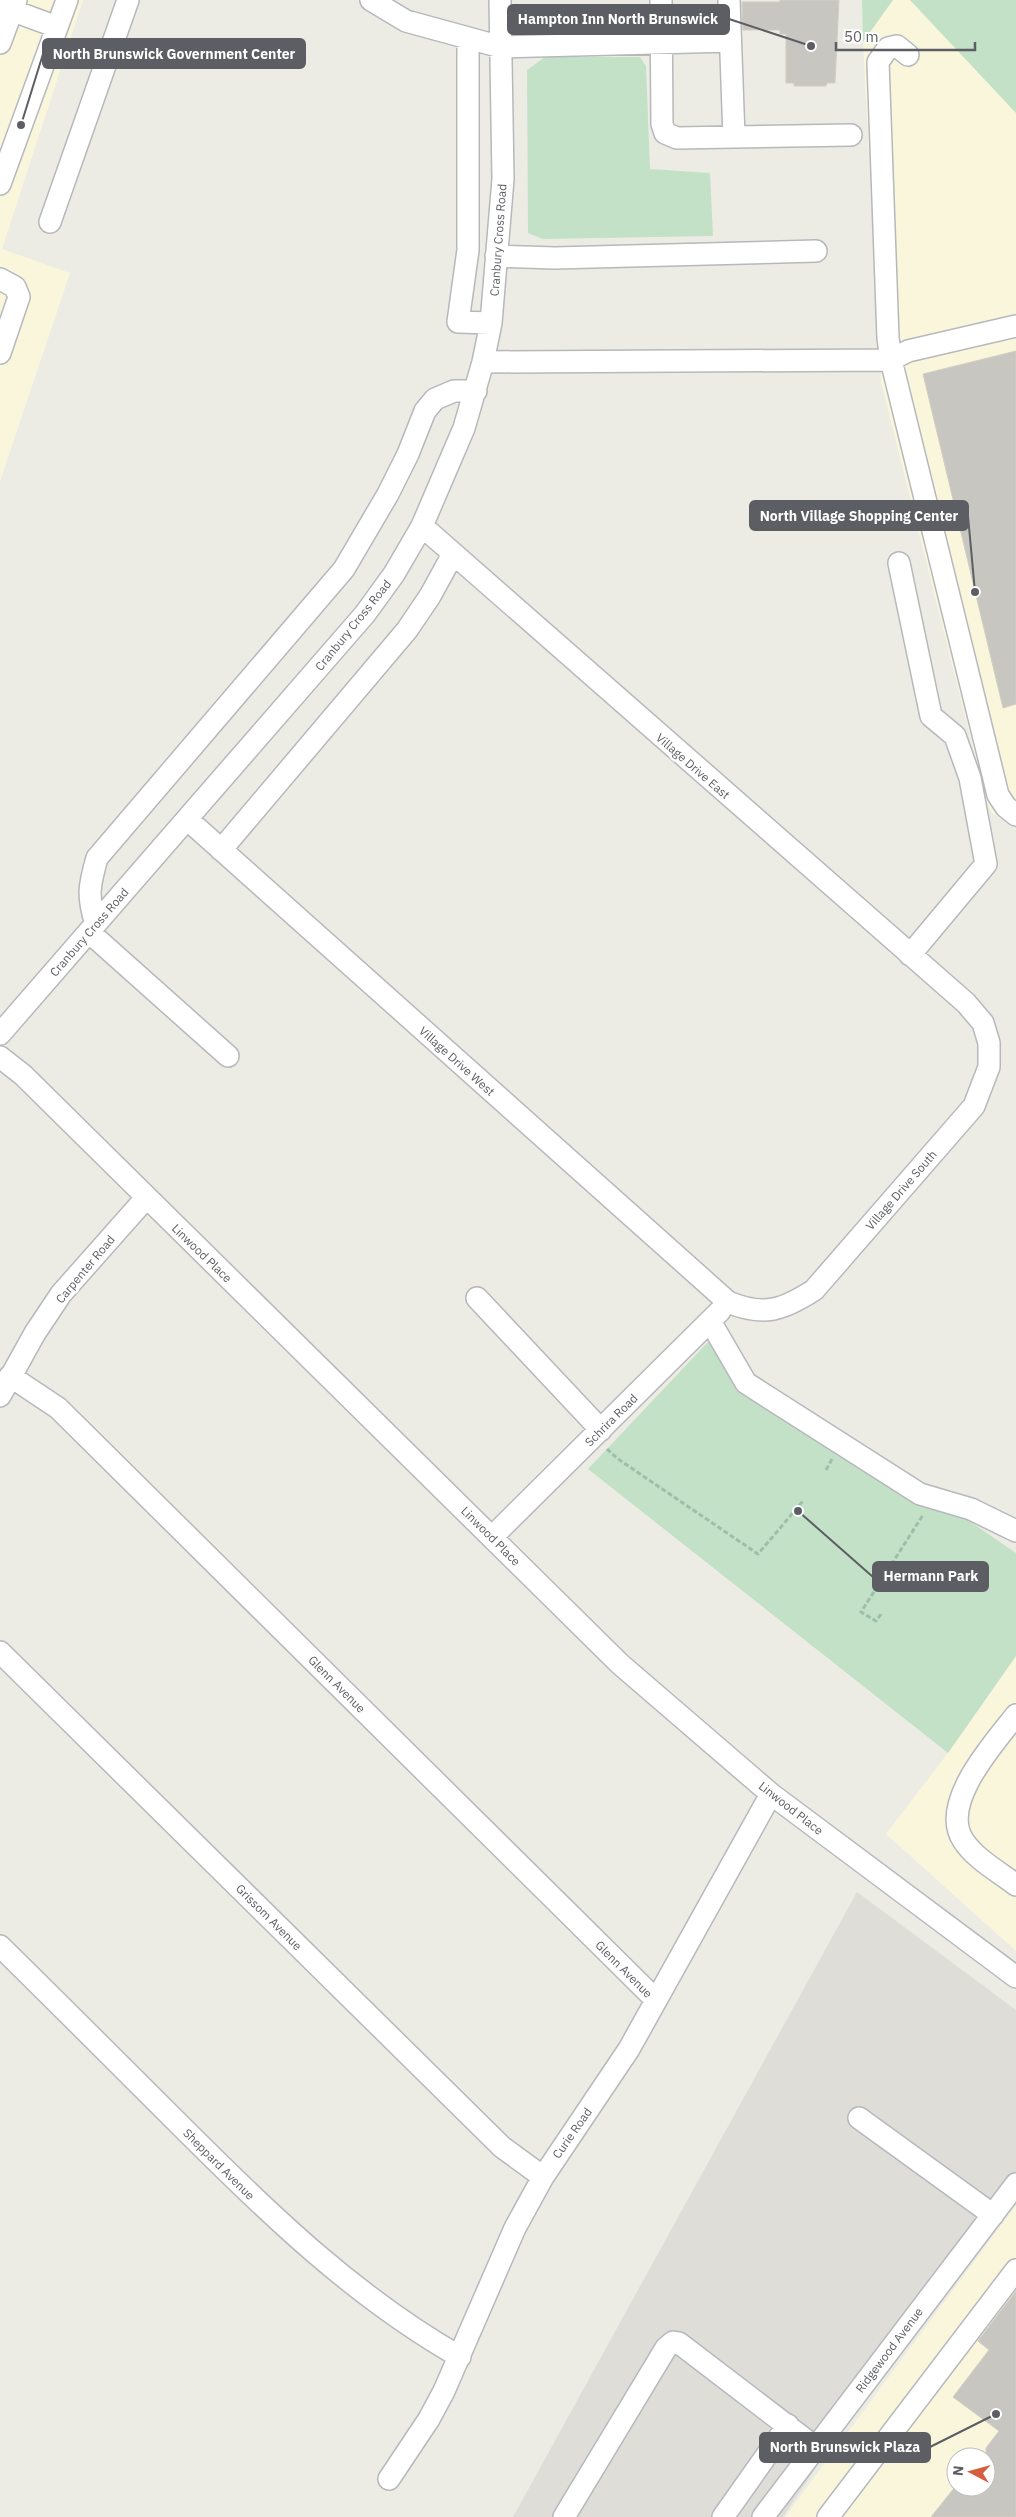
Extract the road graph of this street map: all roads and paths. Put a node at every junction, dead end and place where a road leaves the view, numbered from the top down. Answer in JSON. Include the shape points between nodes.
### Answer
{"nodes":[{"id":1,"x":67,"y":0,"type":"edge"},
{"id":2,"x":128,"y":0,"type":"edge"},
{"id":3,"x":370,"y":0,"type":"edge"},
{"id":4,"x":500,"y":0,"type":"edge"},
{"id":5,"x":661,"y":0,"type":"edge"},
{"id":6,"x":729,"y":0,"type":"edge"},
{"id":7,"x":9,"y":6,"type":"edge"},
{"id":8,"x":57,"y":27,"type":"junction"},
{"id":9,"x":468,"y":38,"type":"junction"},
{"id":10,"x":730,"y":41,"type":"junction"},
{"id":11,"x":0,"y":43,"type":"edge"},
{"id":12,"x":660,"y":43,"type":"junction"},
{"id":13,"x":501,"y":48,"type":"junction"},
{"id":14,"x":908,"y":55,"type":"dead end"},
{"id":15,"x":851,"y":135,"type":"dead end"},
{"id":16,"x":734,"y":137,"type":"junction"},
{"id":17,"x":7,"y":143,"type":"edge"},
{"id":18,"x":0,"y":184,"type":"edge"},
{"id":19,"x":50,"y":222,"type":"dead end"},
{"id":20,"x":816,"y":251,"type":"dead end"},
{"id":21,"x":496,"y":256,"type":"junction"},
{"id":22,"x":0,"y":279,"type":"edge"},
{"id":23,"x":491,"y":323,"type":"junction"},
{"id":24,"x":1016,"y":326,"type":"edge"},
{"id":25,"x":0,"y":353,"type":"edge"},
{"id":26,"x":891,"y":360,"type":"junction"},
{"id":27,"x":483,"y":362,"type":"junction"},
{"id":28,"x":476,"y":391,"type":"junction"},
{"id":29,"x":422,"y":526,"type":"junction"},
{"id":30,"x":453,"y":554,"type":"junction"},
{"id":31,"x":899,"y":563,"type":"dead end"},
{"id":32,"x":1016,"y":814,"type":"edge"},
{"id":33,"x":187,"y":819,"type":"junction"},
{"id":34,"x":221,"y":850,"type":"junction"},
{"id":35,"x":92,"y":928,"type":"junction"},
{"id":36,"x":910,"y":955,"type":"junction"},
{"id":37,"x":966,"y":1003,"type":"joint"},
{"id":38,"x":0,"y":1034,"type":"edge"},
{"id":39,"x":0,"y":1056,"type":"edge"},
{"id":40,"x":228,"y":1056,"type":"dead end"},
{"id":41,"x":146,"y":1198,"type":"junction"},
{"id":42,"x":477,"y":1298,"type":"dead end"},
{"id":43,"x":728,"y":1302,"type":"junction"},
{"id":44,"x":710,"y":1321,"type":"junction"},
{"id":45,"x":10,"y":1376,"type":"junction"},
{"id":46,"x":0,"y":1396,"type":"edge"},
{"id":47,"x":607,"y":1436,"type":"junction"},
{"id":48,"x":802,"y":1501,"type":"dead end"},
{"id":49,"x":924,"y":1512,"type":"dead end"},
{"id":50,"x":1016,"y":1531,"type":"edge"},
{"id":51,"x":492,"y":1537,"type":"junction"},
{"id":52,"x":881,"y":1614,"type":"dead end"},
{"id":53,"x":0,"y":1652,"type":"edge"},
{"id":54,"x":1016,"y":1715,"type":"edge"},
{"id":55,"x":771,"y":1794,"type":"junction"},
{"id":56,"x":1016,"y":1885,"type":"edge"},
{"id":57,"x":0,"y":1946,"type":"edge"},
{"id":58,"x":1016,"y":1978,"type":"edge"},
{"id":59,"x":656,"y":2000,"type":"junction"},
{"id":60,"x":859,"y":2118,"type":"dead end"},
{"id":61,"x":542,"y":2177,"type":"junction"},
{"id":62,"x":1016,"y":2184,"type":"edge"},
{"id":63,"x":993,"y":2214,"type":"junction"},
{"id":64,"x":1016,"y":2270,"type":"edge"},
{"id":65,"x":460,"y":2357,"type":"junction"},
{"id":66,"x":788,"y":2426,"type":"junction"},
{"id":67,"x":815,"y":2447,"type":"junction"},
{"id":68,"x":389,"y":2479,"type":"dead end"},
{"id":69,"x":564,"y":2517,"type":"edge"},
{"id":70,"x":723,"y":2517,"type":"edge"},
{"id":71,"x":763,"y":2517,"type":"edge"},
{"id":72,"x":828,"y":2517,"type":"edge"}],
"edges":[{"from":1,"to":8,"type":"street"},
{"from":2,"to":19,"type":"street"},
{"from":3,"to":9,"type":"street","via":[[406,22]]},
{"from":4,"to":13,"type":"street","name":"Cranbury Cross Road"},
{"from":5,"to":12,"type":"street"},
{"from":6,"to":10,"type":"street"},
{"from":7,"to":8,"type":"street"},
{"from":7,"to":11,"type":"street"},
{"from":8,"to":17,"type":"street"},
{"from":9,"to":13,"type":"street"},
{"from":9,"to":23,"type":"street","via":[[468,250],[458,322]]},
{"from":10,"to":12,"type":"street"},
{"from":10,"to":16,"type":"street"},
{"from":12,"to":13,"type":"street"},
{"from":12,"to":16,"type":"street","via":[[665,133],[677,138]]},
{"from":13,"to":21,"type":"street","name":"Cranbury Cross Road","via":[[503,180]]},
{"from":14,"to":26,"type":"street","via":[[897,46],[888,48],[878,62]]},
{"from":15,"to":16,"type":"street"},
{"from":17,"to":18,"type":"street"},
{"from":20,"to":21,"type":"street","via":[[555,258]]},
{"from":21,"to":23,"type":"street","name":"Cranbury Cross Road"},
{"from":22,"to":25,"type":"street","via":[[15,287],[19,296]]},
{"from":23,"to":27,"type":"street","name":"Cranbury Cross Road"},
{"from":24,"to":26,"type":"street","via":[[908,351]]},
{"from":26,"to":27,"type":"street"},
{"from":26,"to":32,"type":"street","via":[[998,795]]},
{"from":27,"to":28,"type":"street","name":"Cranbury Cross Road"},
{"from":28,"to":29,"type":"street","name":"Cranbury Cross Road","via":[[464,428]]},
{"from":28,"to":35,"type":"street","via":[[454,391],[435,399],[425,410],[388,494],[344,569],[97,858],[89,902]]},
{"from":29,"to":30,"type":"street","name":"Village Drive East"},
{"from":29,"to":33,"type":"street","name":"Cranbury Cross Road","via":[[394,574],[365,614]]},
{"from":30,"to":34,"type":"street","via":[[407,630]]},
{"from":30,"to":36,"type":"street","name":"Village Drive East"},
{"from":31,"to":36,"type":"street","via":[[931,716],[955,736],[970,778],[986,864]]},
{"from":33,"to":34,"type":"street","name":"Village Drive West"},
{"from":33,"to":35,"type":"street","name":"Cranbury Cross Road"},
{"from":34,"to":43,"type":"street","name":"Village Drive West"},
{"from":35,"to":38,"type":"street","name":"Cranbury Cross Road"},
{"from":35,"to":40,"type":"street"},
{"from":36,"to":37,"type":"street","name":"Village Drive East"},
{"from":37,"to":43,"type":"street","name":"Village Drive South","via":[[983,1023],[989,1043],[989,1067],[974,1106],[814,1290],[789,1306],[762,1310],[746,1309]]},
{"from":39,"to":41,"type":"street","name":"Linwood Place","via":[[24,1075]]},
{"from":41,"to":45,"type":"street","name":"Carpenter Road","via":[[61,1294]]},
{"from":41,"to":51,"type":"street","name":"Linwood Place"},
{"from":42,"to":47,"type":"street"},
{"from":43,"to":44,"type":"street","name":"Schrira Road"},
{"from":44,"to":47,"type":"street","name":"Schrira Road"},
{"from":44,"to":50,"type":"street","via":[[746,1383],[920,1494],[971,1509]]},
{"from":45,"to":46,"type":"street","name":"Carpenter Road"},
{"from":45,"to":59,"type":"street","name":"Glenn Avenue","via":[[58,1408]]},
{"from":47,"to":48,"type":"path","via":[[606,1450],[758,1554]]},
{"from":47,"to":51,"type":"street","name":"Schrira Road"},
{"from":49,"to":52,"type":"path","via":[[861,1612],[876,1621]]},
{"from":51,"to":55,"type":"street","name":"Linwood Place","via":[[620,1664]]},
{"from":53,"to":61,"type":"street","name":"Grissom Avenue","via":[[495,2140]]},
{"from":54,"to":56,"type":"street","via":[[967,1783],[959,1805],[958,1824],[962,1838],[972,1852]]},
{"from":55,"to":58,"type":"street","name":"Linwood Place"},
{"from":55,"to":59,"type":"street","name":"Curie Road"},
{"from":57,"to":65,"type":"street","name":"Sheppard Avenue","via":[[274,2219],[384,2309]]},
{"from":59,"to":61,"type":"street","name":"Curie Road","via":[[629,2049]]},
{"from":60,"to":63,"type":"street"},
{"from":61,"to":65,"type":"street","name":"Curie Road","via":[[508,2244]]},
{"from":62,"to":63,"type":"street","name":"Ridgewood Avenue"},
{"from":63,"to":67,"type":"street","name":"Ridgewood Avenue"},
{"from":64,"to":72,"type":"street"},
{"from":65,"to":68,"type":"street","name":"Curie Road","via":[[429,2419]]},
{"from":66,"to":67,"type":"street"},
{"from":66,"to":69,"type":"street","via":[[680,2343],[673,2342],[666,2348]]},
{"from":66,"to":70,"type":"street"},
{"from":67,"to":71,"type":"street","name":"Ridgewood Avenue"}]}
